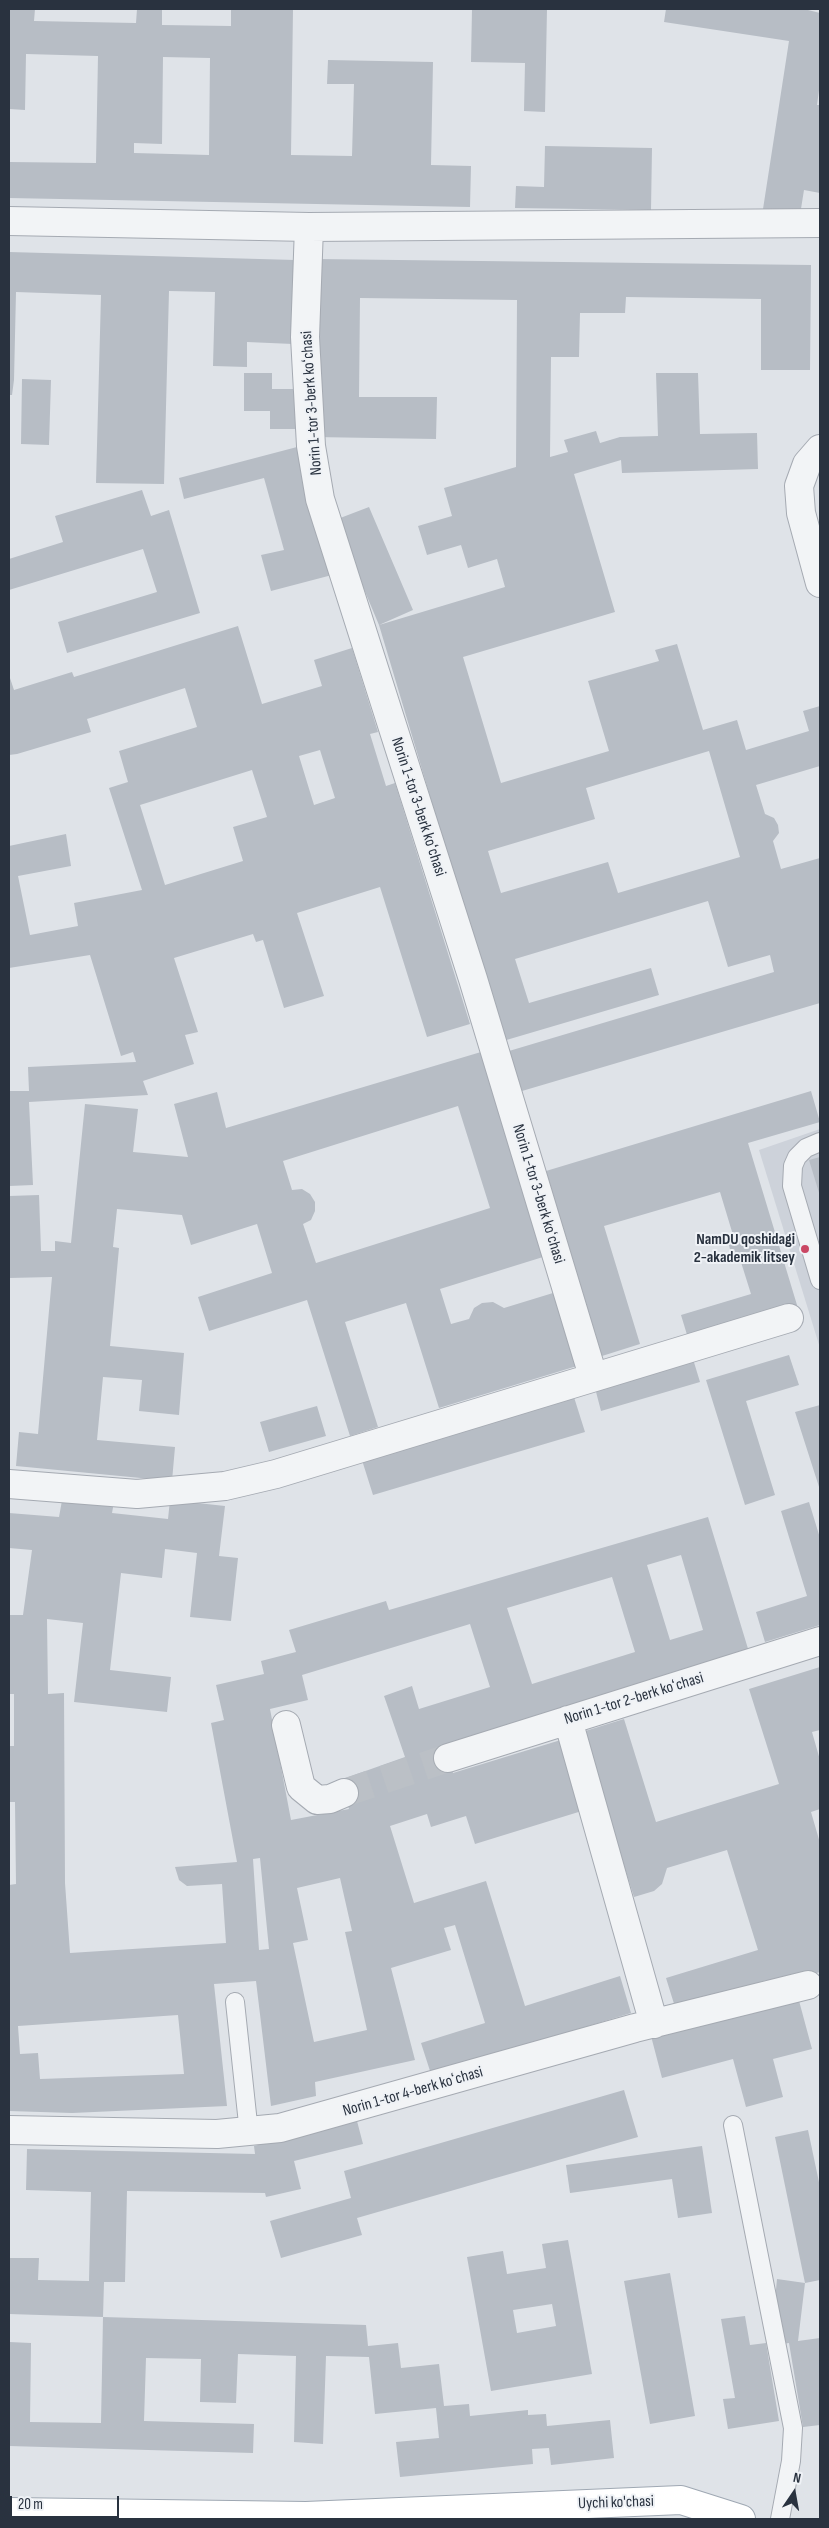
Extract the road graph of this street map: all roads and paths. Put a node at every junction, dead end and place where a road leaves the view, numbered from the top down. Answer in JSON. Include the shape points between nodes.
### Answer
{"nodes":[{"id":1,"x":9,"y":221,"type":"edge"},
{"id":2,"x":820,"y":223,"type":"edge"},
{"id":3,"x":309,"y":227,"type":"junction"},
{"id":4,"x":820,"y":449,"type":"edge"},
{"id":5,"x":820,"y":583,"type":"edge"},
{"id":6,"x":820,"y":1142,"type":"edge"},
{"id":7,"x":820,"y":1280,"type":"edge"},
{"id":8,"x":789,"y":1318,"type":"dead end"},
{"id":9,"x":593,"y":1376,"type":"junction"},
{"id":10,"x":9,"y":1484,"type":"edge"},
{"id":11,"x":820,"y":1641,"type":"edge"},
{"id":12,"x":568,"y":1720,"type":"junction"},
{"id":13,"x":286,"y":1725,"type":"dead end"},
{"id":14,"x":448,"y":1758,"type":"tunnel mouth"},
{"id":15,"x":344,"y":1793,"type":"tunnel mouth"},
{"id":16,"x":808,"y":1985,"type":"dead end"},
{"id":17,"x":235,"y":2002,"type":"dead end"},
{"id":18,"x":654,"y":2024,"type":"junction"},
{"id":19,"x":733,"y":2125,"type":"dead end"},
{"id":20,"x":9,"y":2130,"type":"edge"},
{"id":21,"x":249,"y":2133,"type":"junction"},
{"id":22,"x":9,"y":2512,"type":"edge"},
{"id":23,"x":741,"y":2519,"type":"edge"},
{"id":24,"x":780,"y":2519,"type":"edge"}],
"edges":[{"from":1,"to":3,"type":"street"},
{"from":2,"to":3,"type":"street"},
{"from":3,"to":9,"type":"street","name":"Norin 1-tor 3-berk koʻchasi","via":[[305,337],[312,446],[320,499],[473,979]]},
{"from":4,"to":5,"type":"street","via":[[806,464],[799,486],[801,513]]},
{"from":6,"to":7,"type":"lane","via":[[806,1148],[797,1157],[792,1186]]},
{"from":8,"to":9,"type":"street"},
{"from":9,"to":10,"type":"street","via":[[276,1474],[225,1486],[137,1494]]},
{"from":11,"to":12,"type":"street","name":"Norin 1-tor 2-berk koʻchasi"},
{"from":12,"to":14,"type":"street","name":"Norin 1-tor 2-berk koʻchasi"},
{"from":12,"to":18,"type":"street"},
{"from":13,"to":15,"type":"street","via":[[301,1787],[317,1800]]},
{"from":16,"to":18,"type":"street","name":"Norin 1-tor 4-berk koʻchasi"},
{"from":17,"to":21,"type":"lane"},
{"from":18,"to":21,"type":"street","name":"Norin 1-tor 4-berk koʻchasi","via":[[317,2119]]},
{"from":19,"to":24,"type":"lane","via":[[793,2428],[791,2462]]},
{"from":20,"to":21,"type":"street","name":"Norin 1-tor 4-berk koʻchasi"},
{"from":22,"to":23,"type":"main road","name":"Uychi ko'chasi","via":[[306,2516],[681,2500]]}]}
